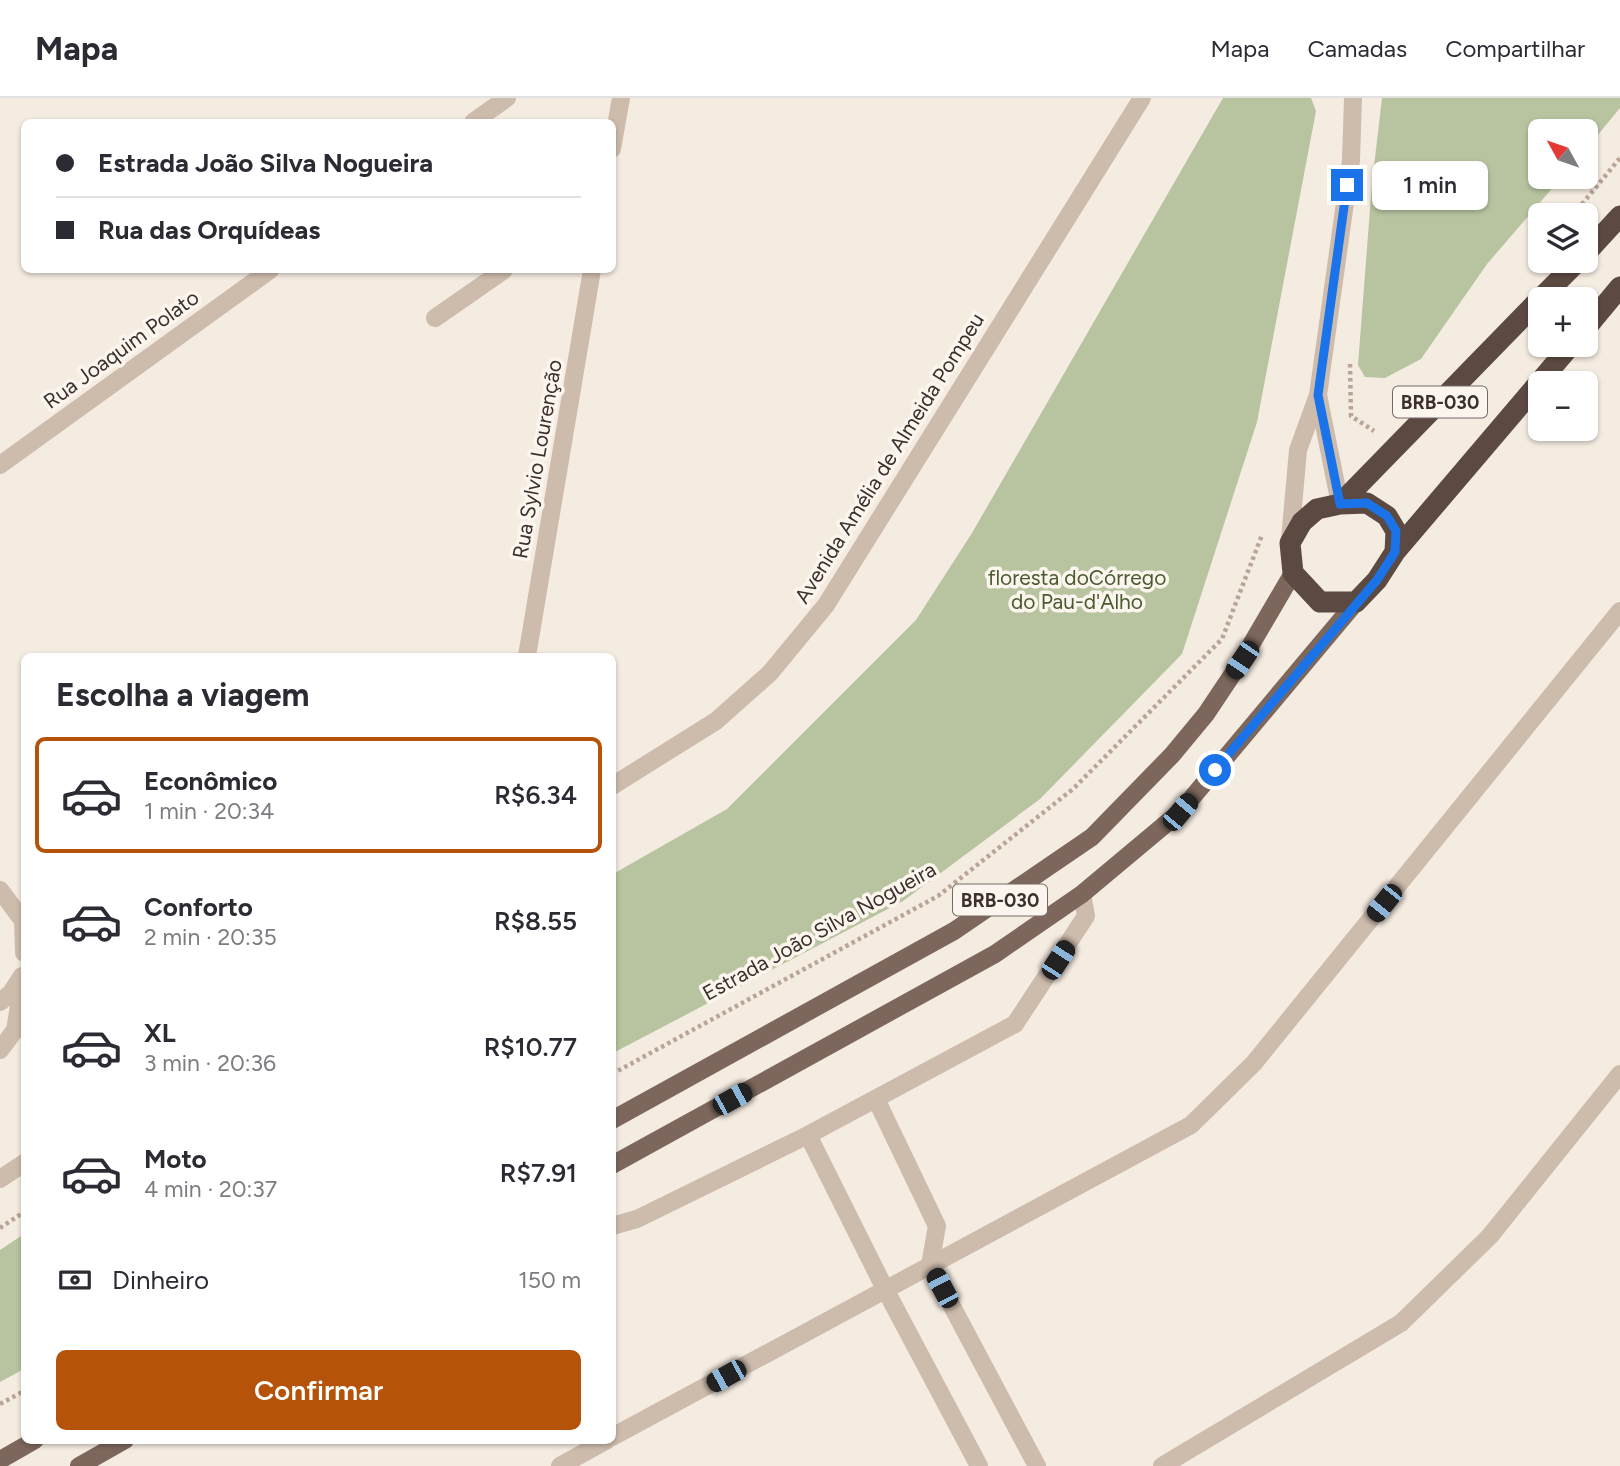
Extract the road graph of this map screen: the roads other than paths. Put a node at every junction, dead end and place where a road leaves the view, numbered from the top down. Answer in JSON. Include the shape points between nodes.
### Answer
{"nodes":[{"id":1,"x":507,"y":98,"type":"edge"},
{"id":2,"x":621,"y":98,"type":"edge"},
{"id":3,"x":1142,"y":98,"type":"edge"},
{"id":4,"x":1353,"y":98,"type":"edge"},
{"id":5,"x":477,"y":119,"type":"edge"},
{"id":6,"x":616,"y":126,"type":"edge"},
{"id":7,"x":1620,"y":216,"type":"edge"},
{"id":8,"x":1598,"y":240,"type":"edge"},
{"id":9,"x":266,"y":273,"type":"edge"},
{"id":10,"x":500,"y":273,"type":"edge"},
{"id":11,"x":591,"y":273,"type":"edge"},
{"id":12,"x":1566,"y":273,"type":"edge"},
{"id":13,"x":1552,"y":287,"type":"edge"},
{"id":14,"x":1620,"y":287,"type":"edge"},
{"id":15,"x":1528,"y":311,"type":"edge"},
{"id":16,"x":1598,"y":314,"type":"edge"},
{"id":17,"x":435,"y":318,"type":"dead end"},
{"id":18,"x":1561,"y":357,"type":"edge"},
{"id":19,"x":1318,"y":395,"type":"junction"},
{"id":20,"x":0,"y":464,"type":"edge"},
{"id":21,"x":1340,"y":504,"type":"junction"},
{"id":22,"x":1290,"y":543,"type":"junction"},
{"id":23,"x":1395,"y":552,"type":"junction"},
{"id":24,"x":1293,"y":573,"type":"junction"},
{"id":25,"x":1356,"y":602,"type":"junction"},
{"id":26,"x":1620,"y":611,"type":"edge"},
{"id":27,"x":528,"y":653,"type":"edge"},
{"id":28,"x":616,"y":784,"type":"edge"},
{"id":29,"x":0,"y":890,"type":"edge"},
{"id":30,"x":1082,"y":894,"type":"junction"},
{"id":31,"x":21,"y":917,"type":"edge"},
{"id":32,"x":21,"y":978,"type":"edge"},
{"id":33,"x":21,"y":993,"type":"edge"},
{"id":34,"x":0,"y":1002,"type":"edge"},
{"id":35,"x":0,"y":1050,"type":"edge"},
{"id":36,"x":1620,"y":1074,"type":"edge"},
{"id":37,"x":876,"y":1099,"type":"junction"},
{"id":38,"x":616,"y":1118,"type":"edge"},
{"id":39,"x":808,"y":1135,"type":"junction"},
{"id":40,"x":616,"y":1163,"type":"edge"},
{"id":41,"x":21,"y":1165,"type":"edge"},
{"id":42,"x":0,"y":1179,"type":"edge"},
{"id":43,"x":616,"y":1225,"type":"edge"},
{"id":44,"x":930,"y":1265,"type":"junction"},
{"id":45,"x":885,"y":1289,"type":"junction"},
{"id":46,"x":616,"y":1435,"type":"edge"},
{"id":47,"x":28,"y":1444,"type":"edge"},
{"id":48,"x":118,"y":1444,"type":"edge"},
{"id":49,"x":600,"y":1444,"type":"edge"},
{"id":50,"x":0,"y":1460,"type":"edge"},
{"id":51,"x":79,"y":1466,"type":"edge"},
{"id":52,"x":560,"y":1466,"type":"edge"},
{"id":53,"x":979,"y":1466,"type":"edge"},
{"id":54,"x":1037,"y":1466,"type":"edge"},
{"id":55,"x":1162,"y":1466,"type":"edge"}],
"edges":[{"from":1,"to":5,"type":"street"},
{"from":2,"to":6,"type":"street"},
{"from":3,"to":28,"type":"street","name":"Avenida Amélia de Almeida Pompeu","via":[[826,605],[770,673],[716,721]]},
{"from":4,"to":19,"type":"street","via":[[1351,160]]},
{"from":7,"to":8,"type":"highway"},
{"from":9,"to":20,"type":"street","name":"Rua Joaquim Polato"},
{"from":10,"to":17,"type":"street"},
{"from":11,"to":27,"type":"street","name":"Rua Sylvio Lourenção"},
{"from":12,"to":13,"type":"highway","number":"BRB-030"},
{"from":14,"to":16,"type":"highway"},
{"from":15,"to":21,"type":"highway","number":"BRB-030"},
{"from":18,"to":23,"type":"highway","number":"BRB-030"},
{"from":19,"to":21,"type":"street"},
{"from":19,"to":22,"type":"street","via":[[1298,450]]},
{"from":21,"to":22,"type":"highway","via":[[1317,509],[1302,522]]},
{"from":21,"to":23,"type":"highway","via":[[1367,503],[1387,516],[1396,531]]},
{"from":22,"to":24,"type":"highway"},
{"from":23,"to":25,"type":"highway"},
{"from":24,"to":25,"type":"highway","via":[[1321,602]]},
{"from":24,"to":38,"type":"main road","number":"BRB-030","via":[[1206,714],[1092,837],[954,931]]},
{"from":25,"to":30,"type":"main road","number":"BRB-030","via":[[1180,812]]},
{"from":26,"to":44,"type":"street","via":[[1254,1063],[1191,1125]]},
{"from":29,"to":31,"type":"street"},
{"from":30,"to":37,"type":"street","via":[[1086,916],[1015,1024]]},
{"from":30,"to":40,"type":"main road","number":"BRB-030","via":[[995,954]]},
{"from":32,"to":34,"type":"street"},
{"from":33,"to":35,"type":"street","via":[[15,1030]]},
{"from":36,"to":55,"type":"street","via":[[1490,1236],[1401,1324]]},
{"from":37,"to":39,"type":"street"},
{"from":37,"to":44,"type":"street","via":[[937,1226]]},
{"from":39,"to":43,"type":"street","via":[[637,1219]]},
{"from":39,"to":45,"type":"street"},
{"from":41,"to":42,"type":"street"},
{"from":44,"to":45,"type":"street"},
{"from":44,"to":54,"type":"street"},
{"from":45,"to":46,"type":"street"},
{"from":45,"to":53,"type":"street"},
{"from":47,"to":50,"type":"main road"},
{"from":48,"to":51,"type":"main road"},
{"from":49,"to":52,"type":"street"}]}
